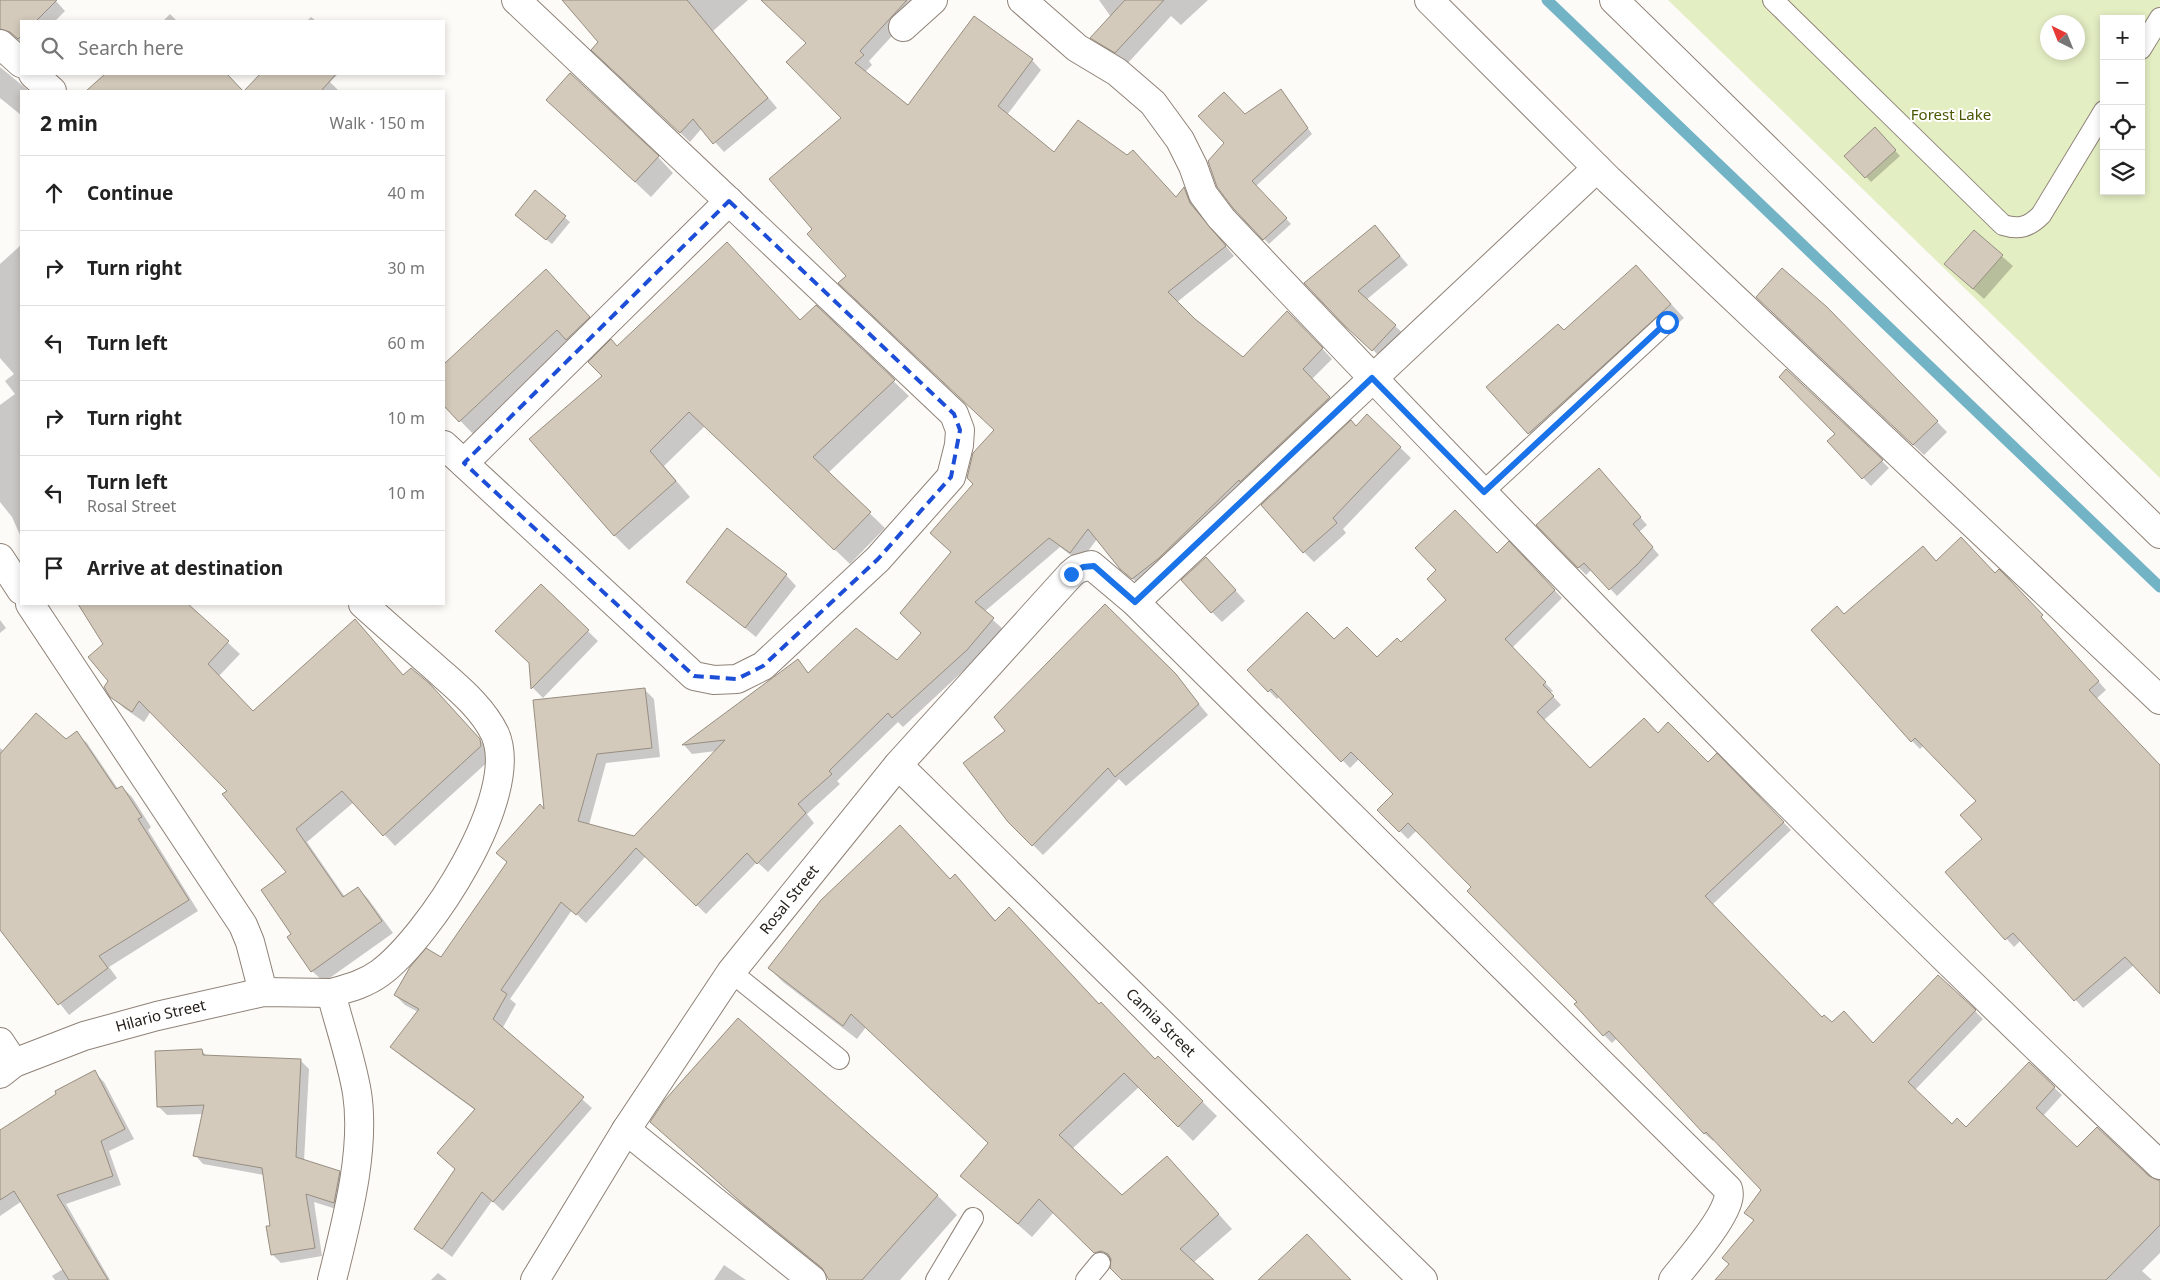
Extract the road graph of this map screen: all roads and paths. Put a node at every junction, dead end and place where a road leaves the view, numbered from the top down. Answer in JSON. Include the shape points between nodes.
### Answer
{"nodes":[{"id":1,"x":516,"y":0,"type":"edge"},
{"id":2,"x":933,"y":0,"type":"edge"},
{"id":3,"x":1022,"y":0,"type":"edge"},
{"id":4,"x":1429,"y":0,"type":"edge"},
{"id":5,"x":1614,"y":0,"type":"edge"},
{"id":6,"x":1773,"y":0,"type":"edge"},
{"id":7,"x":2160,"y":18,"type":"edge"},
{"id":8,"x":903,"y":27,"type":"dead end"},
{"id":9,"x":2145,"y":42,"type":"edge"},
{"id":10,"x":0,"y":44,"type":"edge"},
{"id":11,"x":20,"y":62,"type":"edge"},
{"id":12,"x":34,"y":75,"type":"edge"},
{"id":13,"x":51,"y":90,"type":"edge"},
{"id":14,"x":2100,"y":118,"type":"edge"},
{"id":15,"x":1597,"y":168,"type":"junction"},
{"id":16,"x":729,"y":201,"type":"junction"},
{"id":17,"x":1667,"y":322,"type":"dead end"},
{"id":18,"x":1372,"y":378,"type":"junction"},
{"id":19,"x":445,"y":445,"type":"edge"},
{"id":20,"x":464,"y":463,"type":"junction"},
{"id":21,"x":1484,"y":492,"type":"junction"},
{"id":22,"x":2160,"y":534,"type":"edge"},
{"id":23,"x":0,"y":558,"type":"edge"},
{"id":24,"x":20,"y":588,"type":"edge"},
{"id":25,"x":1135,"y":602,"type":"junction"},
{"id":26,"x":31,"y":605,"type":"edge"},
{"id":27,"x":364,"y":605,"type":"edge"},
{"id":28,"x":2160,"y":700,"type":"edge"},
{"id":29,"x":898,"y":764,"type":"junction"},
{"id":30,"x":731,"y":972,"type":"junction"},
{"id":31,"x":263,"y":992,"type":"junction"},
{"id":32,"x":331,"y":993,"type":"junction"},
{"id":33,"x":839,"y":1059,"type":"dead end"},
{"id":34,"x":5,"y":1060,"type":"edge"},
{"id":35,"x":626,"y":1130,"type":"junction"},
{"id":36,"x":2160,"y":1165,"type":"edge"},
{"id":37,"x":973,"y":1218,"type":"dead end"},
{"id":38,"x":1100,"y":1263,"type":"dead end"},
{"id":39,"x":332,"y":1280,"type":"edge"},
{"id":40,"x":535,"y":1280,"type":"edge"},
{"id":41,"x":812,"y":1280,"type":"edge"},
{"id":42,"x":936,"y":1280,"type":"edge"},
{"id":43,"x":1086,"y":1280,"type":"edge"},
{"id":44,"x":1423,"y":1280,"type":"edge"},
{"id":45,"x":1673,"y":1280,"type":"edge"}],
"edges":[{"from":1,"to":16,"type":"street"},
{"from":2,"to":8,"type":"street"},
{"from":3,"to":18,"type":"street","via":[[1077,48],[1117,72],[1153,104],[1180,140],[1203,194],[1221,218]]},
{"from":4,"to":15,"type":"street"},
{"from":5,"to":22,"type":"street"},
{"from":6,"to":14,"type":"lane","via":[[2003,224],[2012,228],[2033,223],[2041,215]]},
{"from":7,"to":9,"type":"lane"},
{"from":10,"to":11,"type":"street"},
{"from":12,"to":13,"type":"street"},
{"from":15,"to":18,"type":"street"},
{"from":15,"to":28,"type":"street"},
{"from":16,"to":20,"type":"street"},
{"from":16,"to":20,"type":"street","via":[[954,414],[960,430],[951,477],[878,559],[763,666],[737,679],[714,680],[694,676]]},
{"from":17,"to":21,"type":"lane"},
{"from":18,"to":21,"type":"street"},
{"from":18,"to":25,"type":"street"},
{"from":19,"to":20,"type":"street"},
{"from":21,"to":36,"type":"street","via":[[1786,801]]},
{"from":23,"to":24,"type":"street"},
{"from":25,"to":29,"type":"street","name":"Rosal Street","via":[[1094,566],[1083,567],[1071,574]]},
{"from":25,"to":45,"type":"street","via":[[1728,1189],[1730,1197],[1720,1218]]},
{"from":26,"to":31,"type":"street","via":[[243,925]]},
{"from":27,"to":32,"type":"street","name":"Hilario Street","via":[[465,695],[486,720],[500,748],[496,795],[478,842],[437,910],[394,962],[363,984]]},
{"from":29,"to":30,"type":"street","name":"Rosal Street"},
{"from":29,"to":44,"type":"street","name":"Camia Street"},
{"from":30,"to":33,"type":"lane"},
{"from":30,"to":35,"type":"street","name":"Rosal Street"},
{"from":31,"to":32,"type":"street","name":"Hilario Street"},
{"from":31,"to":34,"type":"street","name":"Hilario Street","via":[[157,1016]]},
{"from":32,"to":39,"type":"street","via":[[357,1091],[360,1124],[350,1208]]},
{"from":35,"to":40,"type":"street","name":"Rosal Street"},
{"from":35,"to":41,"type":"street"},
{"from":37,"to":42,"type":"lane"},
{"from":38,"to":43,"type":"lane"}]}
